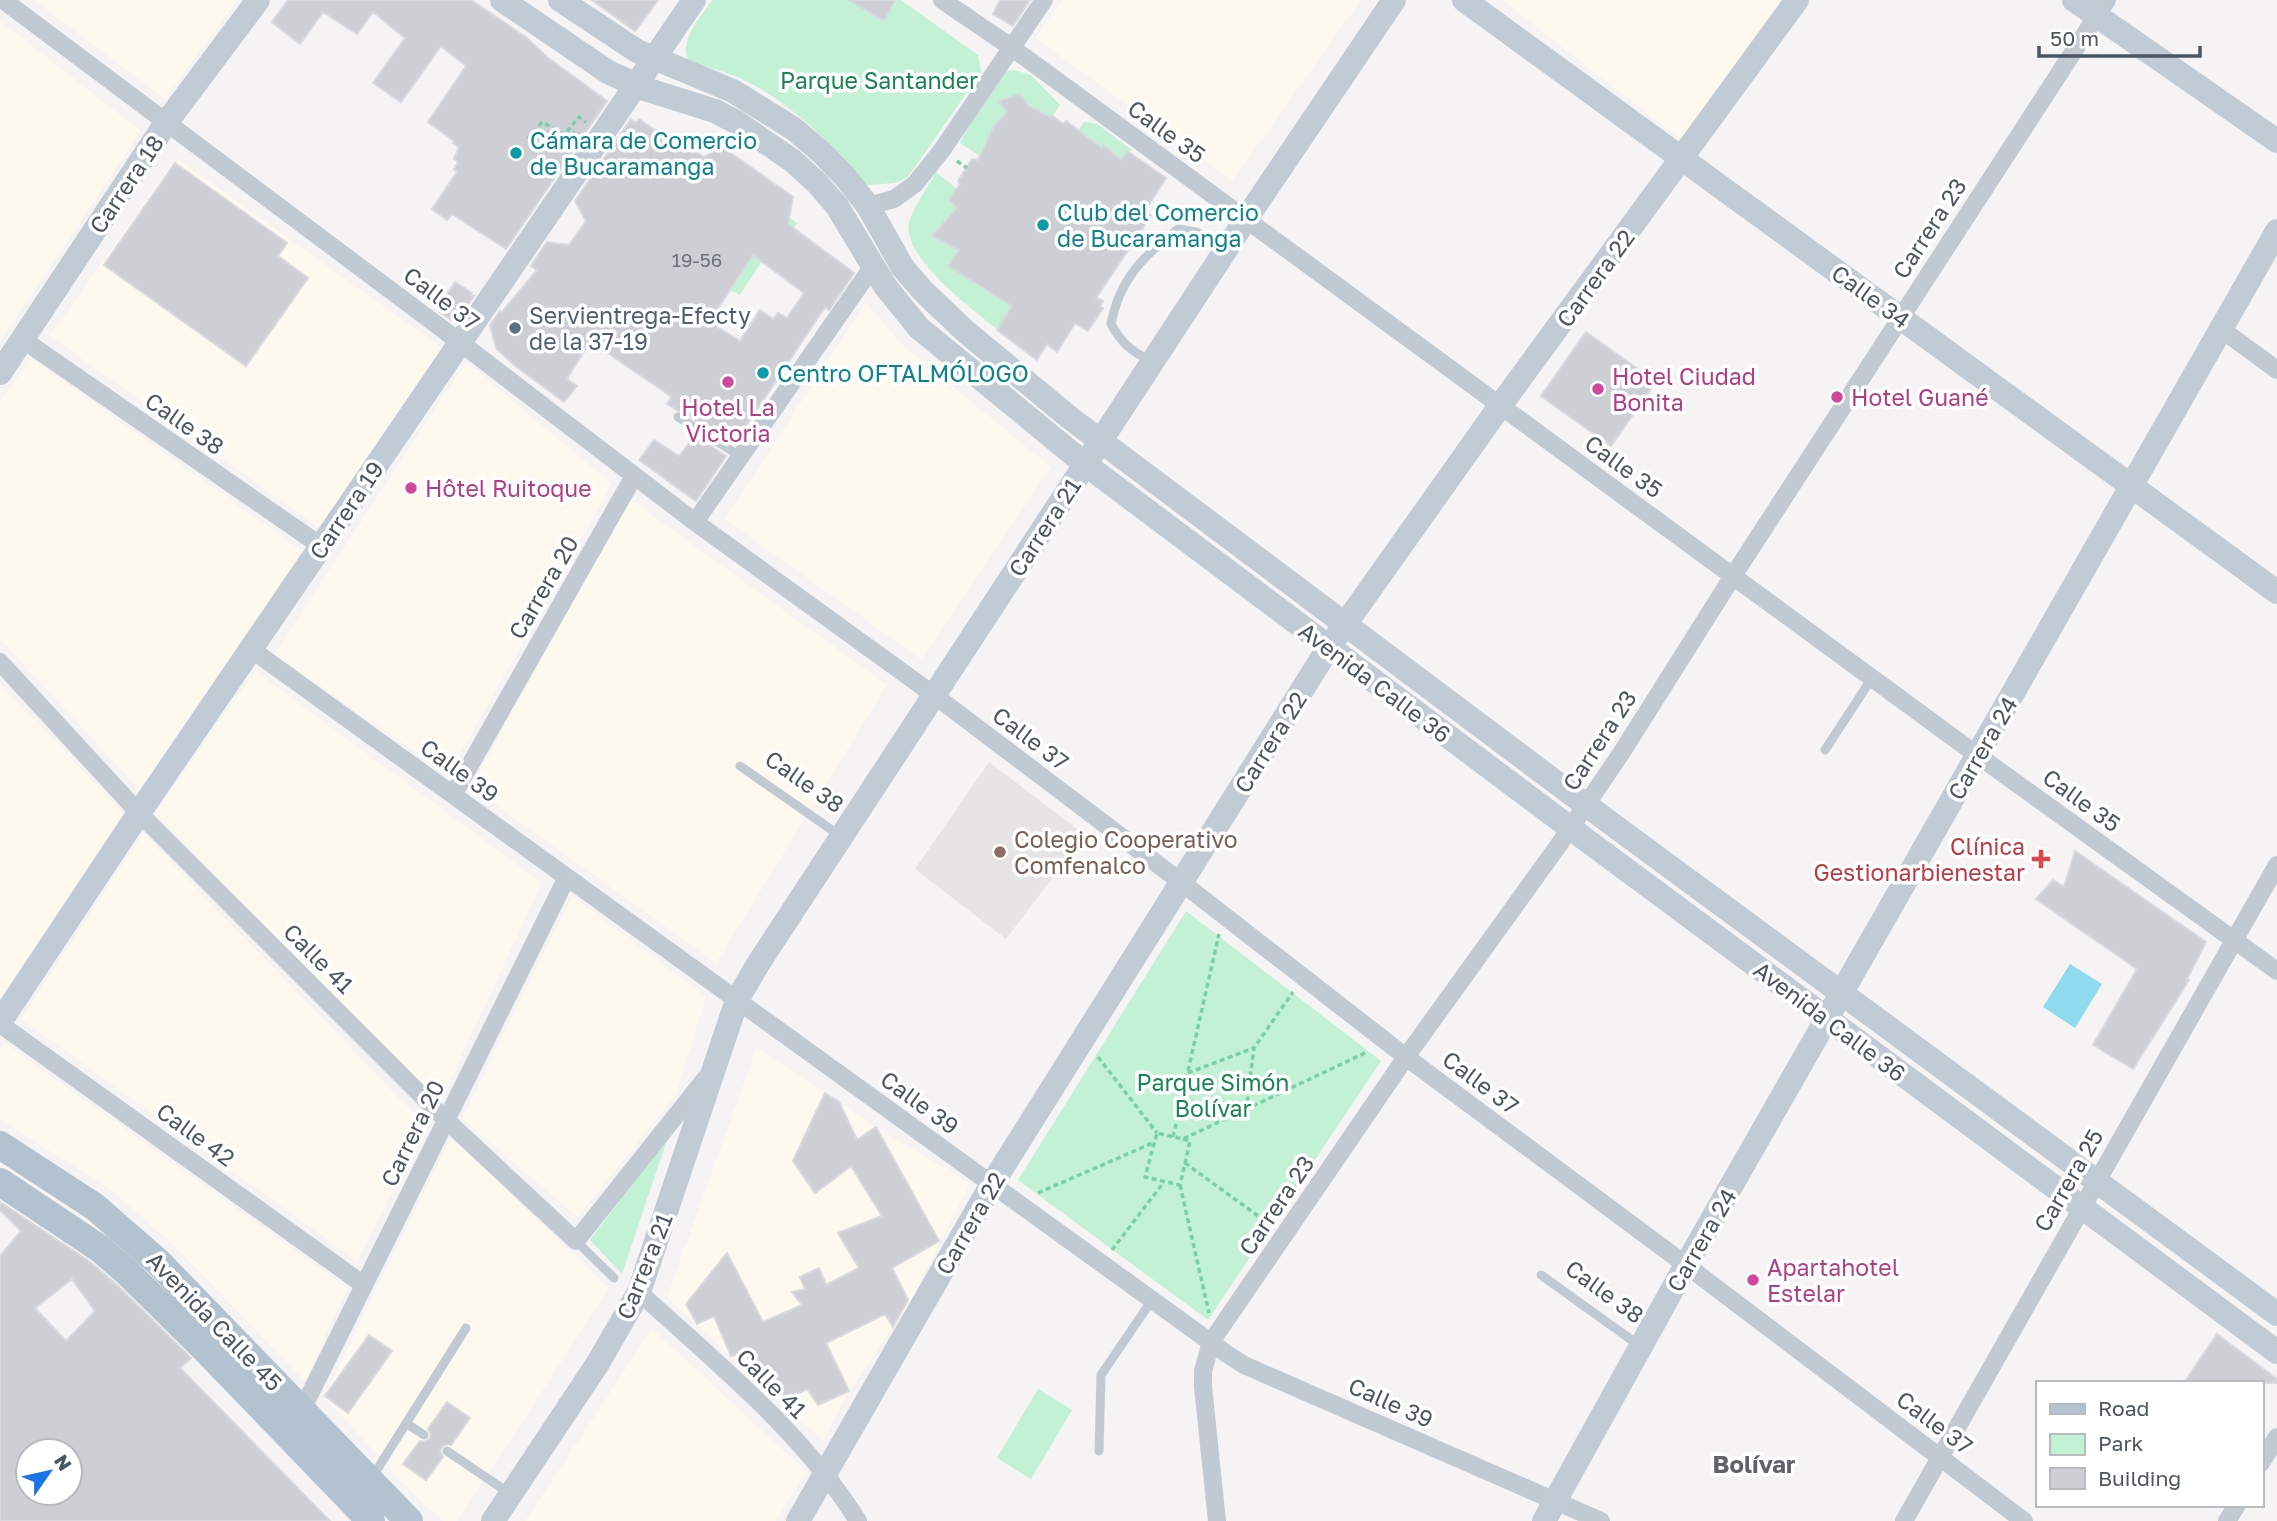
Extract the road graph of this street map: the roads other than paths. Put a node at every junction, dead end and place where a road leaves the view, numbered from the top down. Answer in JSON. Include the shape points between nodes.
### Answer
{"nodes":[{"id":1,"x":3,"y":0,"type":"edge"},
{"id":2,"x":258,"y":0,"type":"edge"},
{"id":3,"x":502,"y":0,"type":"edge"},
{"id":4,"x":560,"y":0,"type":"edge"},
{"id":5,"x":694,"y":0,"type":"edge"},
{"id":6,"x":942,"y":0,"type":"edge"},
{"id":7,"x":1044,"y":0,"type":"edge"},
{"id":8,"x":1394,"y":0,"type":"edge"},
{"id":9,"x":1464,"y":0,"type":"edge"},
{"id":10,"x":1797,"y":0,"type":"edge"},
{"id":11,"x":2074,"y":0,"type":"edge"},
{"id":12,"x":2102,"y":8,"type":"edge"},
{"id":13,"x":1011,"y":47,"type":"junction"},
{"id":14,"x":652,"y":59,"type":"junction"},
{"id":15,"x":635,"y":85,"type":"junction"},
{"id":16,"x":166,"y":123,"type":"junction"},
{"id":17,"x":2277,"y":141,"type":"edge"},
{"id":18,"x":1683,"y":158,"type":"junction"},
{"id":19,"x":868,"y":206,"type":"junction"},
{"id":20,"x":1246,"y":219,"type":"junction"},
{"id":21,"x":2277,"y":231,"type":"edge"},
{"id":22,"x":1227,"y":249,"type":"junction"},
{"id":23,"x":873,"y":266,"type":"junction"},
{"id":24,"x":1900,"y":318,"type":"junction"},
{"id":25,"x":2221,"y":330,"type":"junction"},
{"id":26,"x":22,"y":340,"type":"junction"},
{"id":27,"x":460,"y":342,"type":"junction"},
{"id":28,"x":1152,"y":361,"type":"junction"},
{"id":29,"x":2277,"y":370,"type":"edge"},
{"id":30,"x":0,"y":373,"type":"edge"},
{"id":31,"x":1500,"y":405,"type":"junction"},
{"id":32,"x":678,"y":417,"type":"dead end"},
{"id":33,"x":1100,"y":442,"type":"junction"},
{"id":34,"x":740,"y":456,"type":"junction"},
{"id":35,"x":1085,"y":464,"type":"junction"},
{"id":36,"x":634,"y":476,"type":"junction"},
{"id":37,"x":2131,"y":488,"type":"junction"},
{"id":38,"x":695,"y":522,"type":"junction"},
{"id":39,"x":321,"y":546,"type":"junction"},
{"id":40,"x":1733,"y":576,"type":"junction"},
{"id":41,"x":2277,"y":592,"type":"edge"},
{"id":42,"x":1346,"y":625,"type":"junction"},
{"id":43,"x":1329,"y":647,"type":"junction"},
{"id":44,"x":251,"y":649,"type":"junction"},
{"id":45,"x":0,"y":662,"type":"edge"},
{"id":46,"x":1872,"y":678,"type":"junction"},
{"id":47,"x":934,"y":695,"type":"junction"},
{"id":48,"x":1825,"y":750,"type":"dead end"},
{"id":49,"x":1978,"y":755,"type":"junction"},
{"id":50,"x":740,"y":766,"type":"dead end"},
{"id":51,"x":453,"y":795,"type":"junction"},
{"id":52,"x":1586,"y":805,"type":"junction"},
{"id":53,"x":139,"y":813,"type":"junction"},
{"id":54,"x":1570,"y":828,"type":"junction"},
{"id":55,"x":841,"y":836,"type":"junction"},
{"id":56,"x":2277,"y":865,"type":"edge"},
{"id":57,"x":567,"y":877,"type":"junction"},
{"id":58,"x":1181,"y":882,"type":"junction"},
{"id":59,"x":2234,"y":941,"type":"junction"},
{"id":60,"x":2277,"y":971,"type":"edge"},
{"id":61,"x":1841,"y":993,"type":"junction"},
{"id":62,"x":737,"y":1000,"type":"junction"},
{"id":63,"x":1826,"y":1019,"type":"junction"},
{"id":64,"x":0,"y":1023,"type":"edge"},
{"id":65,"x":1406,"y":1057,"type":"junction"},
{"id":66,"x":716,"y":1065,"type":"junction"},
{"id":67,"x":446,"y":1120,"type":"junction"},
{"id":68,"x":0,"y":1145,"type":"edge"},
{"id":69,"x":2095,"y":1181,"type":"junction"},
{"id":70,"x":0,"y":1182,"type":"edge"},
{"id":71,"x":992,"y":1184,"type":"junction"},
{"id":72,"x":2081,"y":1207,"type":"junction"},
{"id":73,"x":576,"y":1241,"type":"junction"},
{"id":74,"x":1686,"y":1265,"type":"junction"},
{"id":75,"x":1541,"y":1275,"type":"dead end"},
{"id":76,"x":614,"y":1279,"type":"dead end"},
{"id":77,"x":364,"y":1285,"type":"junction"},
{"id":78,"x":639,"y":1292,"type":"junction"},
{"id":79,"x":1152,"y":1300,"type":"junction"},
{"id":80,"x":2277,"y":1314,"type":"edge"},
{"id":81,"x":466,"y":1328,"type":"dead end"},
{"id":82,"x":1213,"y":1340,"type":"junction"},
{"id":83,"x":1641,"y":1346,"type":"junction"},
{"id":84,"x":2277,"y":1352,"type":"edge"},
{"id":85,"x":302,"y":1410,"type":"junction"},
{"id":86,"x":406,"y":1423,"type":"junction"},
{"id":87,"x":424,"y":1435,"type":"dead end"},
{"id":88,"x":2277,"y":1437,"type":"edge"},
{"id":89,"x":447,"y":1451,"type":"dead end"},
{"id":90,"x":1099,"y":1451,"type":"dead end"},
{"id":91,"x":1939,"y":1456,"type":"junction"},
{"id":92,"x":2263,"y":1461,"type":"edge"},
{"id":93,"x":826,"y":1473,"type":"junction"},
{"id":94,"x":370,"y":1481,"type":"junction"},
{"id":95,"x":511,"y":1494,"type":"junction"},
{"id":96,"x":1549,"y":1511,"type":"edge"},
{"id":97,"x":371,"y":1521,"type":"edge"},
{"id":98,"x":409,"y":1521,"type":"edge"},
{"id":99,"x":493,"y":1521,"type":"edge"},
{"id":100,"x":798,"y":1521,"type":"edge"},
{"id":101,"x":858,"y":1521,"type":"edge"},
{"id":102,"x":1217,"y":1521,"type":"edge"},
{"id":103,"x":1601,"y":1521,"type":"edge"},
{"id":104,"x":1903,"y":1521,"type":"edge"},
{"id":105,"x":2024,"y":1521,"type":"edge"}],
"edges":[{"from":1,"to":16,"type":"street","name":"Calle 37"},
{"from":2,"to":16,"type":"street","name":"Carrera 18"},
{"from":3,"to":15,"type":"street","name":"Avenida Calle 36","via":[[597,65]]},
{"from":4,"to":14,"type":"street","name":"Avenida Calle 36"},
{"from":5,"to":14,"type":"street","name":"Carrera 19"},
{"from":6,"to":13,"type":"street","name":"Calle 35"},
{"from":7,"to":13,"type":"street"},
{"from":8,"to":20,"type":"street","name":"Carrera 21"},
{"from":9,"to":18,"type":"street","name":"Calle 34"},
{"from":10,"to":18,"type":"street","name":"Carrera 22"},
{"from":11,"to":12,"type":"street"},
{"from":12,"to":17,"type":"street"},
{"from":12,"to":24,"type":"street","name":"Carrera 23"},
{"from":13,"to":19,"type":"street","via":[[915,184],[894,198]]},
{"from":13,"to":20,"type":"street","name":"Calle 35"},
{"from":14,"to":15,"type":"street","name":"Carrera 19"},
{"from":14,"to":19,"type":"street","name":"Avenida Calle 36","via":[[733,91],[764,109],[822,153]]},
{"from":15,"to":23,"type":"street","name":"Avenida Calle 36","via":[[715,111],[793,160],[837,206]]},
{"from":15,"to":27,"type":"street","name":"Carrera 19"},
{"from":16,"to":26,"type":"street","name":"Carrera 18"},
{"from":16,"to":27,"type":"street","name":"Calle 37"},
{"from":18,"to":24,"type":"street","name":"Calle 34"},
{"from":18,"to":31,"type":"street","name":"Carrera 22"},
{"from":19,"to":33,"type":"street","name":"Avenida Calle 36","via":[[903,268],[941,310]]},
{"from":20,"to":22,"type":"street","name":"Carrera 21"},
{"from":20,"to":31,"type":"street","name":"Calle 35"},
{"from":21,"to":25,"type":"street","name":"Carrera 24"},
{"from":22,"to":28,"type":"street","name":"Carrera 21"},
{"from":22,"to":28,"type":"lane","via":[[1196,232],[1178,229],[1138,264],[1115,301],[1111,324],[1121,341]]},
{"from":23,"to":34,"type":"street"},
{"from":23,"to":35,"type":"street","name":"Avenida Calle 36","via":[[919,328]]},
{"from":24,"to":37,"type":"street","name":"Calle 34"},
{"from":24,"to":40,"type":"street","name":"Carrera 23"},
{"from":25,"to":29,"type":"street"},
{"from":25,"to":37,"type":"street","name":"Carrera 24"},
{"from":26,"to":30,"type":"street","name":"Carrera 18"},
{"from":26,"to":39,"type":"street","name":"Calle 38"},
{"from":27,"to":36,"type":"street","name":"Calle 37"},
{"from":27,"to":39,"type":"street","name":"Carrera 19"},
{"from":28,"to":33,"type":"street","name":"Carrera 21"},
{"from":31,"to":40,"type":"street","name":"Calle 35"},
{"from":31,"to":42,"type":"street","name":"Carrera 22"},
{"from":32,"to":34,"type":"lane"},
{"from":33,"to":35,"type":"street","name":"Carrera 21"},
{"from":33,"to":42,"type":"street","name":"Avenida Calle 36"},
{"from":34,"to":38,"type":"street"},
{"from":35,"to":43,"type":"street","name":"Avenida Calle 36"},
{"from":35,"to":47,"type":"street","name":"Carrera 21"},
{"from":36,"to":38,"type":"street","name":"Calle 37"},
{"from":36,"to":51,"type":"street","name":"Carrera 20"},
{"from":37,"to":41,"type":"street","name":"Calle 34"},
{"from":37,"to":49,"type":"street","name":"Carrera 24"},
{"from":38,"to":47,"type":"street","name":"Calle 37"},
{"from":39,"to":44,"type":"street","name":"Carrera 19"},
{"from":40,"to":46,"type":"street","name":"Calle 35"},
{"from":40,"to":52,"type":"street","name":"Carrera 23"},
{"from":42,"to":43,"type":"street","name":"Carrera 22"},
{"from":42,"to":52,"type":"street","name":"Avenida Calle 36"},
{"from":43,"to":54,"type":"street","name":"Avenida Calle 36"},
{"from":43,"to":58,"type":"street","name":"Carrera 22"},
{"from":44,"to":51,"type":"street","name":"Calle 39"},
{"from":44,"to":53,"type":"street","name":"Carrera 19"},
{"from":45,"to":53,"type":"street","name":"Calle 41"},
{"from":46,"to":48,"type":"lane"},
{"from":46,"to":49,"type":"street","name":"Calle 35"},
{"from":47,"to":55,"type":"street","name":"Carrera 21"},
{"from":47,"to":58,"type":"street","name":"Calle 37"},
{"from":49,"to":59,"type":"street","name":"Calle 35"},
{"from":49,"to":61,"type":"street","name":"Carrera 24"},
{"from":50,"to":55,"type":"lane","name":"Calle 38"},
{"from":51,"to":57,"type":"street","name":"Calle 39"},
{"from":52,"to":54,"type":"street","name":"Carrera 23"},
{"from":52,"to":61,"type":"street","name":"Avenida Calle 36"},
{"from":53,"to":64,"type":"street","name":"Carrera 19"},
{"from":53,"to":67,"type":"street","name":"Calle 41"},
{"from":54,"to":63,"type":"street","name":"Avenida Calle 36"},
{"from":54,"to":65,"type":"street","name":"Carrera 23"},
{"from":55,"to":62,"type":"street","name":"Carrera 21"},
{"from":56,"to":59,"type":"street","name":"Carrera 25"},
{"from":57,"to":62,"type":"street","name":"Calle 39"},
{"from":57,"to":67,"type":"street","name":"Carrera 20"},
{"from":58,"to":65,"type":"street","name":"Calle 37"},
{"from":58,"to":71,"type":"street","name":"Carrera 22"},
{"from":59,"to":60,"type":"street","name":"Calle 35"},
{"from":59,"to":69,"type":"street","name":"Carrera 25"},
{"from":61,"to":63,"type":"street","name":"Carrera 24"},
{"from":61,"to":69,"type":"street","name":"Avenida Calle 36"},
{"from":62,"to":66,"type":"street","name":"Carrera 21"},
{"from":62,"to":71,"type":"street","name":"Calle 39"},
{"from":63,"to":72,"type":"street","name":"Avenida Calle 36"},
{"from":63,"to":74,"type":"street","name":"Carrera 24"},
{"from":64,"to":77,"type":"street","name":"Calle 42"},
{"from":65,"to":74,"type":"street","name":"Calle 37"},
{"from":65,"to":82,"type":"street","name":"Carrera 23"},
{"from":66,"to":73,"type":"street","name":"Carrera 21"},
{"from":66,"to":78,"type":"street","name":"Carrera 21"},
{"from":67,"to":73,"type":"street","name":"Calle 41"},
{"from":67,"to":77,"type":"street","name":"Carrera 20"},
{"from":68,"to":85,"type":"main road","name":"Avenida Calle 45","via":[[127,1233]]},
{"from":69,"to":72,"type":"street","name":"Carrera 25"},
{"from":69,"to":80,"type":"street","name":"Avenida Calle 36"},
{"from":70,"to":97,"type":"main road","name":"Avenida Calle 45","via":[[78,1233],[128,1273]]},
{"from":71,"to":79,"type":"street","name":"Calle 39"},
{"from":71,"to":93,"type":"street","name":"Carrera 22"},
{"from":72,"to":84,"type":"street","name":"Avenida Calle 36"},
{"from":72,"to":91,"type":"street","name":"Carrera 25"},
{"from":73,"to":76,"type":"lane","name":"Calle 41"},
{"from":74,"to":83,"type":"street","name":"Carrera 24"},
{"from":74,"to":91,"type":"street","name":"Calle 37"},
{"from":75,"to":83,"type":"lane","name":"Calle 38"},
{"from":77,"to":85,"type":"street","name":"Carrera 20"},
{"from":78,"to":93,"type":"street","name":"Calle 41"},
{"from":78,"to":95,"type":"street","name":"Carrera 21"},
{"from":79,"to":82,"type":"street","name":"Calle 39"},
{"from":79,"to":90,"type":"lane","via":[[1101,1375]]},
{"from":81,"to":86,"type":"lane"},
{"from":82,"to":96,"type":"street","name":"Calle 39","via":[[1244,1365]]},
{"from":82,"to":102,"type":"street","name":"Carrera 23","via":[[1203,1387]]},
{"from":83,"to":96,"type":"street","name":"Carrera 24"},
{"from":85,"to":94,"type":"main road","name":"Avenida Calle 45"},
{"from":86,"to":87,"type":"lane"},
{"from":86,"to":94,"type":"lane"},
{"from":88,"to":92,"type":"street"},
{"from":89,"to":95,"type":"lane"},
{"from":91,"to":104,"type":"street","name":"Carrera 25"},
{"from":91,"to":105,"type":"street","name":"Calle 37"},
{"from":93,"to":100,"type":"street","name":"Carrera 22"},
{"from":93,"to":101,"type":"street","name":"Calle 41"},
{"from":94,"to":98,"type":"main road","name":"Avenida Calle 45"},
{"from":95,"to":99,"type":"street","name":"Carrera 21"},
{"from":96,"to":103,"type":"street","name":"Calle 39"}]}
